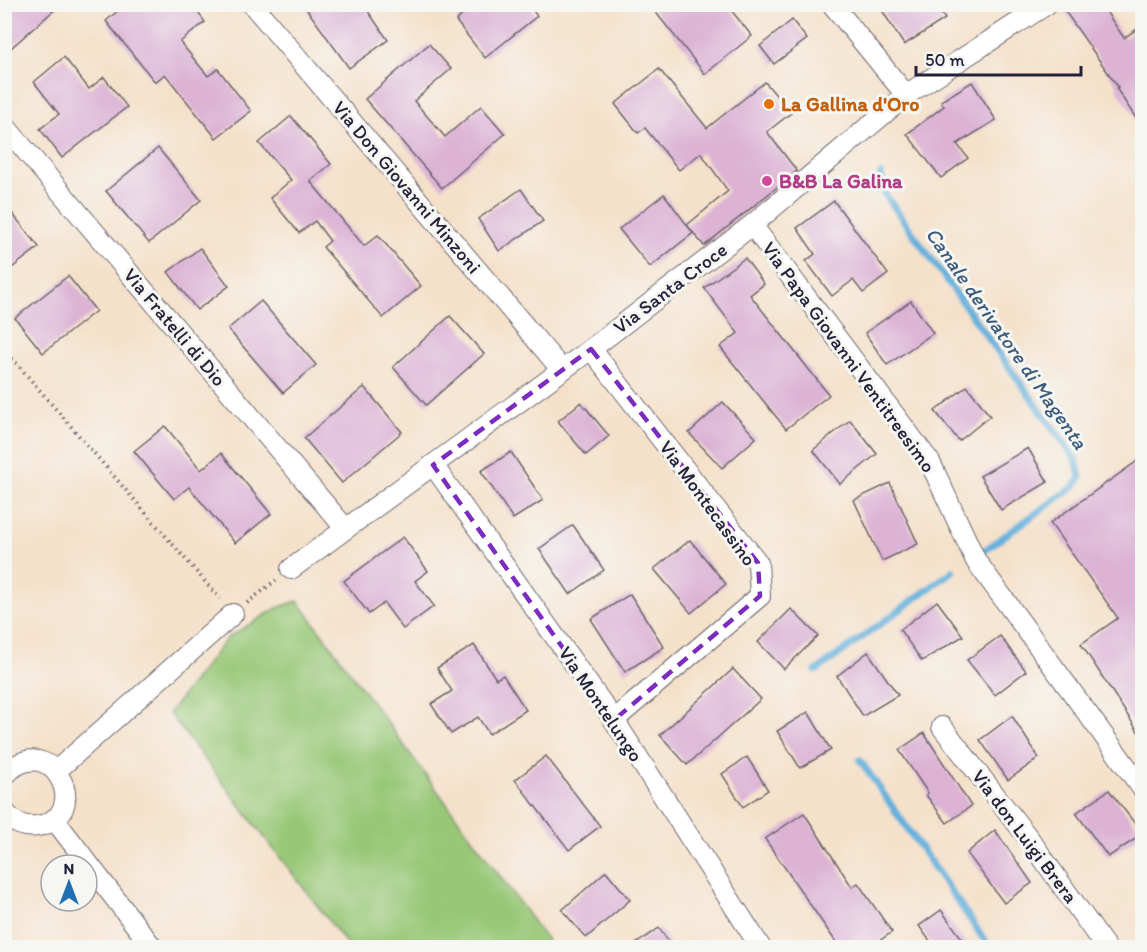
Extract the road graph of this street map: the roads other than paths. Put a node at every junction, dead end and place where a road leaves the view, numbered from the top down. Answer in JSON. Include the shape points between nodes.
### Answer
{"nodes":[{"id":1,"x":252,"y":4,"type":"edge"},
{"id":2,"x":831,"y":4,"type":"edge"},
{"id":3,"x":1047,"y":4,"type":"edge"},
{"id":4,"x":906,"y":95,"type":"junction"},
{"id":5,"x":4,"y":126,"type":"edge"},
{"id":6,"x":752,"y":225,"type":"junction"},
{"id":7,"x":591,"y":349,"type":"junction"},
{"id":8,"x":561,"y":369,"type":"junction"},
{"id":9,"x":433,"y":465,"type":"junction"},
{"id":10,"x":345,"y":528,"type":"junction"},
{"id":11,"x":291,"y":568,"type":"road end"},
{"id":12,"x":233,"y":614,"type":"road end"},
{"id":13,"x":614,"y":720,"type":"junction"},
{"id":14,"x":942,"y":727,"type":"dead end"},
{"id":15,"x":7,"y":767,"type":"edge"},
{"id":16,"x":57,"y":771,"type":"junction"},
{"id":17,"x":1143,"y":788,"type":"edge"},
{"id":18,"x":6,"y":816,"type":"edge"},
{"id":19,"x":54,"y":819,"type":"junction"},
{"id":20,"x":153,"y":948,"type":"edge"},
{"id":21,"x":761,"y":948,"type":"edge"},
{"id":22,"x":1106,"y":948,"type":"edge"}],
"edges":[{"from":1,"to":8,"type":"street","name":"Via Don Giovanni Minzoni"},
{"from":2,"to":4,"type":"street"},
{"from":3,"to":4,"type":"street","name":"Via Santa Croce"},
{"from":4,"to":6,"type":"street","name":"Via Santa Croce"},
{"from":5,"to":10,"type":"street","name":"Via Fratelli di Dio"},
{"from":6,"to":7,"type":"street","name":"Via Santa Croce"},
{"from":6,"to":17,"type":"street","name":"Via Papa Giovanni Ventitreesimo","via":[[930,462],[976,561]]},
{"from":7,"to":8,"type":"street","name":"Via Santa Croce"},
{"from":7,"to":13,"type":"street","name":"Via Montecassino","via":[[758,563],[760,596]]},
{"from":8,"to":9,"type":"street","name":"Via Santa Croce"},
{"from":9,"to":10,"type":"street","name":"Via Santa Croce"},
{"from":9,"to":13,"type":"street","name":"Via Montelungo"},
{"from":10,"to":11,"type":"street","name":"Via Santa Croce"},
{"from":12,"to":16,"type":"street"},
{"from":13,"to":21,"type":"street","name":"Via Montelungo"},
{"from":14,"to":22,"type":"street","name":"Via don Luigi Brera","via":[[1030,840]]},
{"from":15,"to":16,"type":"street","via":[[30,761]]},
{"from":16,"to":19,"type":"street","via":[[66,790],[61,811]]},
{"from":18,"to":19,"type":"street","via":[[26,826]]},
{"from":19,"to":20,"type":"street"}]}
